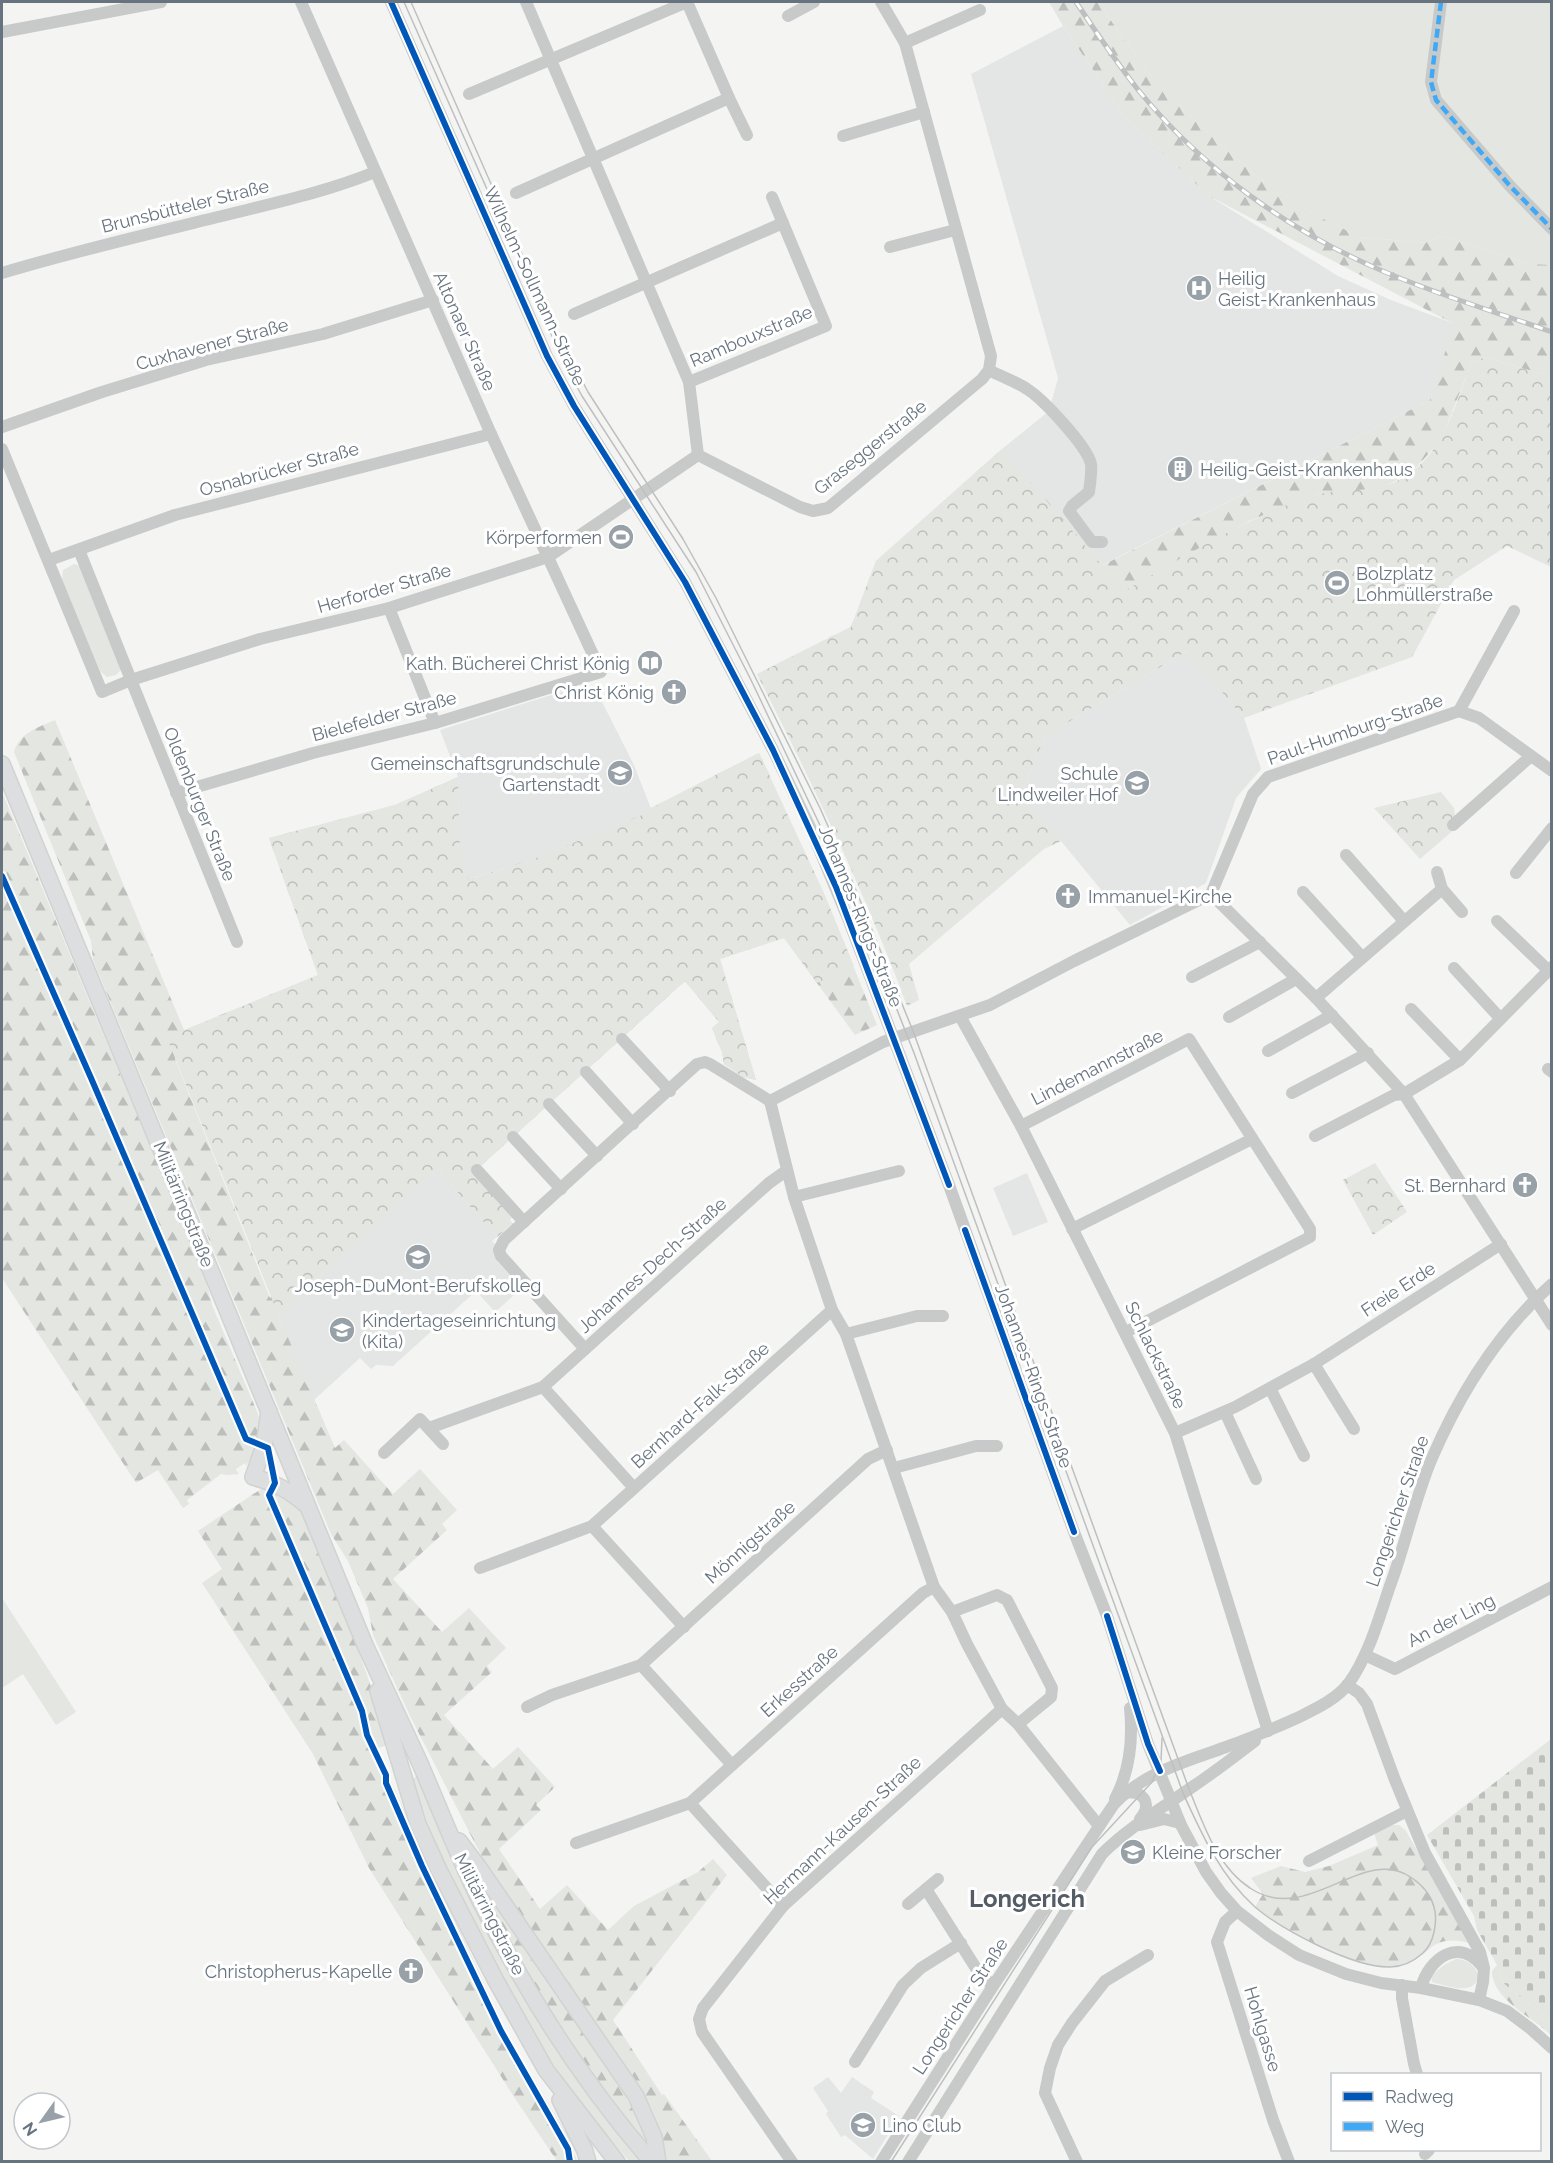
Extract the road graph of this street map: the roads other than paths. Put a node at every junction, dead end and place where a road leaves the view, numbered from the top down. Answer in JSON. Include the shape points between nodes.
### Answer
{"nodes":[{"id":1,"x":161,"y":2,"type":"edge"},
{"id":2,"x":301,"y":2,"type":"edge"},
{"id":3,"x":391,"y":2,"type":"edge"},
{"id":4,"x":526,"y":2,"type":"edge"},
{"id":5,"x":813,"y":2,"type":"edge"},
{"id":6,"x":881,"y":2,"type":"edge"},
{"id":7,"x":1441,"y":2,"type":"edge"},
{"id":8,"x":980,"y":10,"type":"dead end"},
{"id":9,"x":788,"y":16,"type":"dead end"},
{"id":10,"x":2,"y":32,"type":"edge"},
{"id":11,"x":905,"y":43,"type":"junction"},
{"id":12,"x":551,"y":58,"type":"junction"},
{"id":13,"x":469,"y":94,"type":"dead end"},
{"id":14,"x":729,"y":98,"type":"junction"},
{"id":15,"x":924,"y":112,"type":"junction"},
{"id":16,"x":747,"y":135,"type":"dead end"},
{"id":17,"x":843,"y":136,"type":"dead end"},
{"id":18,"x":593,"y":159,"type":"junction"},
{"id":19,"x":375,"y":172,"type":"junction"},
{"id":20,"x":516,"y":193,"type":"dead end"},
{"id":21,"x":772,"y":197,"type":"dead end"},
{"id":22,"x":783,"y":223,"type":"junction"},
{"id":23,"x":1551,"y":229,"type":"edge"},
{"id":24,"x":955,"y":230,"type":"junction"},
{"id":25,"x":890,"y":247,"type":"dead end"},
{"id":26,"x":2,"y":273,"type":"edge"},
{"id":27,"x":647,"y":282,"type":"junction"},
{"id":28,"x":433,"y":300,"type":"junction"},
{"id":29,"x":574,"y":314,"type":"dead end"},
{"id":30,"x":989,"y":370,"type":"junction"},
{"id":31,"x":689,"y":382,"type":"junction"},
{"id":32,"x":2,"y":428,"type":"edge"},
{"id":33,"x":491,"y":434,"type":"junction"},
{"id":34,"x":2,"y":449,"type":"edge"},
{"id":35,"x":698,"y":455,"type":"junction"},
{"id":36,"x":633,"y":500,"type":"junction"},
{"id":37,"x":1102,"y":542,"type":"dead end"},
{"id":38,"x":79,"y":550,"type":"junction"},
{"id":39,"x":548,"y":557,"type":"junction"},
{"id":40,"x":49,"y":560,"type":"junction"},
{"id":41,"x":389,"y":608,"type":"junction"},
{"id":42,"x":1514,"y":611,"type":"dead end"},
{"id":43,"x":729,"y":665,"type":"joint"},
{"id":44,"x":601,"y":672,"type":"joint"},
{"id":45,"x":131,"y":680,"type":"junction"},
{"id":46,"x":1459,"y":711,"type":"junction"},
{"id":47,"x":435,"y":723,"type":"junction"},
{"id":48,"x":1531,"y":756,"type":"junction"},
{"id":49,"x":2,"y":764,"type":"edge"},
{"id":50,"x":1551,"y":771,"type":"edge"},
{"id":51,"x":176,"y":793,"type":"junction"},
{"id":52,"x":1453,"y":825,"type":"dead end"},
{"id":53,"x":1551,"y":828,"type":"edge"},
{"id":54,"x":1346,"y":855,"type":"dead end"},
{"id":55,"x":1437,"y":872,"type":"dead end"},
{"id":56,"x":1516,"y":873,"type":"dead end"},
{"id":57,"x":1442,"y":889,"type":"junction"},
{"id":58,"x":1303,"y":892,"type":"dead end"},
{"id":59,"x":1211,"y":894,"type":"junction"},
{"id":60,"x":1462,"y":912,"type":"dead end"},
{"id":61,"x":1404,"y":921,"type":"junction"},
{"id":62,"x":1497,"y":921,"type":"dead end"},
{"id":63,"x":237,"y":942,"type":"dead end"},
{"id":64,"x":1260,"y":942,"type":"junction"},
{"id":65,"x":1362,"y":957,"type":"junction"},
{"id":66,"x":1454,"y":968,"type":"dead end"},
{"id":67,"x":1550,"y":968,"type":"edge"},
{"id":68,"x":1192,"y":977,"type":"dead end"},
{"id":69,"x":1296,"y":979,"type":"junction"},
{"id":70,"x":1316,"y":998,"type":"junction"},
{"id":71,"x":1411,"y":1009,"type":"dead end"},
{"id":72,"x":1332,"y":1015,"type":"junction"},
{"id":73,"x":960,"y":1016,"type":"junction"},
{"id":74,"x":1229,"y":1017,"type":"dead end"},
{"id":75,"x":1500,"y":1018,"type":"junction"},
{"id":76,"x":894,"y":1038,"type":"junction"},
{"id":77,"x":622,"y":1039,"type":"dead end"},
{"id":78,"x":1268,"y":1051,"type":"dead end"},
{"id":79,"x":1368,"y":1053,"type":"junction"},
{"id":80,"x":1460,"y":1060,"type":"junction"},
{"id":81,"x":586,"y":1072,"type":"dead end"},
{"id":82,"x":670,"y":1091,"type":"junction"},
{"id":83,"x":1292,"y":1093,"type":"dead end"},
{"id":84,"x":1404,"y":1094,"type":"junction"},
{"id":85,"x":770,"y":1101,"type":"junction"},
{"id":86,"x":549,"y":1104,"type":"dead end"},
{"id":87,"x":633,"y":1124,"type":"junction"},
{"id":88,"x":1021,"y":1126,"type":"junction"},
{"id":89,"x":1314,"y":1136,"type":"dead end"},
{"id":90,"x":513,"y":1137,"type":"dead end"},
{"id":91,"x":1252,"y":1139,"type":"junction"},
{"id":92,"x":597,"y":1156,"type":"junction"},
{"id":93,"x":477,"y":1170,"type":"dead end"},
{"id":94,"x":786,"y":1171,"type":"junction"},
{"id":95,"x":899,"y":1171,"type":"dead end"},
{"id":96,"x":561,"y":1189,"type":"junction"},
{"id":97,"x":794,"y":1197,"type":"junction"},
{"id":98,"x":524,"y":1222,"type":"junction"},
{"id":99,"x":1072,"y":1229,"type":"junction"},
{"id":100,"x":1501,"y":1244,"type":"junction"},
{"id":101,"x":1551,"y":1284,"type":"edge"},
{"id":102,"x":1536,"y":1299,"type":"junction"},
{"id":103,"x":832,"y":1310,"type":"junction"},
{"id":104,"x":943,"y":1316,"type":"dead end"},
{"id":105,"x":1551,"y":1325,"type":"edge"},
{"id":106,"x":1126,"y":1332,"type":"junction"},
{"id":107,"x":846,"y":1334,"type":"junction"},
{"id":108,"x":585,"y":1349,"type":"junction"},
{"id":109,"x":1314,"y":1364,"type":"junction"},
{"id":110,"x":543,"y":1387,"type":"junction"},
{"id":111,"x":1270,"y":1388,"type":"junction"},
{"id":112,"x":269,"y":1411,"type":"junction"},
{"id":113,"x":1225,"y":1412,"type":"junction"},
{"id":114,"x":429,"y":1428,"type":"junction"},
{"id":115,"x":1354,"y":1429,"type":"dead end"},
{"id":116,"x":1175,"y":1433,"type":"junction"},
{"id":117,"x":443,"y":1444,"type":"dead end"},
{"id":118,"x":997,"y":1446,"type":"dead end"},
{"id":119,"x":887,"y":1450,"type":"junction"},
{"id":120,"x":384,"y":1453,"type":"dead end"},
{"id":121,"x":1304,"y":1456,"type":"dead end"},
{"id":122,"x":894,"y":1468,"type":"junction"},
{"id":123,"x":1256,"y":1479,"type":"dead end"},
{"id":124,"x":634,"y":1488,"type":"junction"},
{"id":125,"x":308,"y":1506,"type":"junction"},
{"id":126,"x":592,"y":1526,"type":"junction"},
{"id":127,"x":480,"y":1568,"type":"dead end"},
{"id":128,"x":934,"y":1587,"type":"junction"},
{"id":129,"x":1551,"y":1587,"type":"edge"},
{"id":130,"x":952,"y":1612,"type":"junction"},
{"id":131,"x":684,"y":1627,"type":"junction"},
{"id":132,"x":365,"y":1645,"type":"junction"},
{"id":133,"x":1365,"y":1655,"type":"junction"},
{"id":134,"x":641,"y":1665,"type":"junction"},
{"id":135,"x":1347,"y":1684,"type":"junction"},
{"id":136,"x":1128,"y":1686,"type":"junction"},
{"id":137,"x":527,"y":1707,"type":"dead end"},
{"id":138,"x":1002,"y":1709,"type":"junction"},
{"id":139,"x":1018,"y":1725,"type":"junction"},
{"id":140,"x":1268,"y":1731,"type":"junction"},
{"id":141,"x":419,"y":1761,"type":"junction"},
{"id":142,"x":732,"y":1765,"type":"junction"},
{"id":143,"x":400,"y":1768,"type":"junction"},
{"id":144,"x":1160,"y":1772,"type":"junction"},
{"id":145,"x":1125,"y":1792,"type":"junction"},
{"id":146,"x":1171,"y":1801,"type":"junction"},
{"id":147,"x":690,"y":1803,"type":"junction"},
{"id":148,"x":1110,"y":1809,"type":"junction"},
{"id":149,"x":1407,"y":1811,"type":"junction"},
{"id":150,"x":445,"y":1822,"type":"junction"},
{"id":151,"x":1180,"y":1823,"type":"junction"},
{"id":152,"x":1099,"y":1826,"type":"junction"},
{"id":153,"x":1133,"y":1829,"type":"junction"},
{"id":154,"x":576,"y":1843,"type":"dead end"},
{"id":155,"x":1309,"y":1861,"type":"dead end"},
{"id":156,"x":938,"y":1879,"type":"dead end"},
{"id":157,"x":926,"y":1889,"type":"junction"},
{"id":158,"x":908,"y":1904,"type":"dead end"},
{"id":159,"x":783,"y":1906,"type":"junction"},
{"id":160,"x":1237,"y":1911,"type":"junction"},
{"id":161,"x":961,"y":1943,"type":"junction"},
{"id":162,"x":1148,"y":1955,"type":"dead end"},
{"id":163,"x":1484,"y":1968,"type":"junction"},
{"id":164,"x":1402,"y":1985,"type":"junction"},
{"id":165,"x":993,"y":1986,"type":"junction"},
{"id":166,"x":1421,"y":1988,"type":"junction"},
{"id":167,"x":1479,"y":2000,"type":"junction"},
{"id":168,"x":1551,"y":2048,"type":"edge"},
{"id":169,"x":855,"y":2062,"type":"dead end"},
{"id":170,"x":546,"y":2070,"type":"junction"},
{"id":171,"x":1417,"y":2073,"type":"edge"},
{"id":172,"x":653,"y":2160,"type":"edge"},
{"id":173,"x":588,"y":2162,"type":"edge"},
{"id":174,"x":617,"y":2162,"type":"edge"},
{"id":175,"x":792,"y":2162,"type":"edge"},
{"id":176,"x":881,"y":2162,"type":"edge"},
{"id":177,"x":908,"y":2162,"type":"edge"},
{"id":178,"x":1077,"y":2162,"type":"edge"},
{"id":179,"x":1289,"y":2162,"type":"edge"}],
"edges":[{"from":1,"to":10,"type":"street"},
{"from":2,"to":19,"type":"street","name":"Altonaer Straße"},
{"from":3,"to":36,"type":"street","name":"Wilhelm-Sollmann-Straße","via":[[547,356]]},
{"from":4,"to":12,"type":"street","name":"Rambouxstraße"},
{"from":5,"to":9,"type":"street"},
{"from":6,"to":11,"type":"street"},
{"from":7,"to":23,"type":"street","via":[[1432,93],[1453,122]]},
{"from":8,"to":11,"type":"street"},
{"from":11,"to":15,"type":"street"},
{"from":12,"to":13,"type":"street"},
{"from":12,"to":14,"type":"street","via":[[687,2]]},
{"from":12,"to":18,"type":"street","name":"Rambouxstraße"},
{"from":14,"to":16,"type":"street"},
{"from":14,"to":18,"type":"street"},
{"from":15,"to":17,"type":"street"},
{"from":15,"to":24,"type":"street"},
{"from":18,"to":20,"type":"street"},
{"from":18,"to":27,"type":"street","name":"Rambouxstraße"},
{"from":19,"to":26,"type":"street","name":"Brunsbütteler Straße","via":[[298,197],[74,251]]},
{"from":19,"to":28,"type":"street","name":"Altonaer Straße"},
{"from":21,"to":22,"type":"street","name":"Rambouxstraße"},
{"from":22,"to":27,"type":"street"},
{"from":22,"to":31,"type":"street","name":"Rambouxstraße","via":[[826,326]]},
{"from":24,"to":25,"type":"street"},
{"from":24,"to":30,"type":"street","via":[[991,356]]},
{"from":27,"to":29,"type":"street"},
{"from":27,"to":31,"type":"street","name":"Rambouxstraße"},
{"from":28,"to":32,"type":"street","name":"Cuxhavener Straße","via":[[323,334],[206,360]]},
{"from":28,"to":33,"type":"street","name":"Altonaer Straße"},
{"from":30,"to":35,"type":"street","name":"Graseggerstraße","via":[[828,508],[813,511],[800,507]]},
{"from":30,"to":37,"type":"street","via":[[1044,402],[1084,452],[1091,463],[1089,492],[1070,511],[1092,543]]},
{"from":31,"to":35,"type":"street","name":"Rambouxstraße"},
{"from":33,"to":38,"type":"street","name":"Osnabrücker Straße","via":[[175,515]]},
{"from":33,"to":39,"type":"street","name":"Altonaer Straße"},
{"from":34,"to":40,"type":"street"},
{"from":35,"to":36,"type":"street"},
{"from":36,"to":39,"type":"street","name":"Herforder Straße"},
{"from":36,"to":43,"type":"street","name":"Wilhelm-Sollmann-Straße","via":[[685,582]]},
{"from":38,"to":40,"type":"street"},
{"from":38,"to":45,"type":"street","name":"Oldenburger Straße"},
{"from":39,"to":41,"type":"street","name":"Herforder Straße"},
{"from":39,"to":44,"type":"street","name":"Altonaer Straße"},
{"from":40,"to":45,"type":"street","via":[[102,692]]},
{"from":41,"to":45,"type":"street","name":"Herforder Straße","via":[[260,639]]},
{"from":41,"to":47,"type":"street"},
{"from":42,"to":46,"type":"street","name":"Paul-Humburg-Straße"},
{"from":43,"to":76,"type":"street","name":"Johannes-Rings-Straße","via":[[810,827]]},
{"from":44,"to":47,"type":"street","name":"Bielefelder Straße"},
{"from":45,"to":51,"type":"street","name":"Oldenburger Straße"},
{"from":46,"to":48,"type":"street","via":[[1479,718]]},
{"from":46,"to":59,"type":"street","name":"Paul-Humburg-Straße","via":[[1268,777],[1253,794]]},
{"from":47,"to":51,"type":"street","name":"Bielefelder Straße"},
{"from":48,"to":50,"type":"street"},
{"from":48,"to":52,"type":"street"},
{"from":49,"to":112,"type":"main road","name":"Militärringstraße"},
{"from":51,"to":63,"type":"street","name":"Oldenburger Straße"},
{"from":53,"to":56,"type":"street"},
{"from":54,"to":61,"type":"street"},
{"from":55,"to":57,"type":"street"},
{"from":57,"to":60,"type":"street"},
{"from":57,"to":61,"type":"street"},
{"from":58,"to":65,"type":"street"},
{"from":59,"to":64,"type":"street"},
{"from":59,"to":73,"type":"street","via":[[1019,992]]},
{"from":61,"to":65,"type":"street"},
{"from":62,"to":67,"type":"street"},
{"from":64,"to":68,"type":"street"},
{"from":64,"to":69,"type":"street"},
{"from":65,"to":70,"type":"street"},
{"from":66,"to":75,"type":"street"},
{"from":67,"to":75,"type":"street"},
{"from":69,"to":70,"type":"street"},
{"from":69,"to":74,"type":"street"},
{"from":70,"to":72,"type":"street"},
{"from":71,"to":80,"type":"street"},
{"from":72,"to":78,"type":"street"},
{"from":72,"to":79,"type":"street"},
{"from":73,"to":76,"type":"street"},
{"from":73,"to":88,"type":"street","name":"Schlackstraße"},
{"from":75,"to":80,"type":"street"},
{"from":76,"to":85,"type":"street"},
{"from":76,"to":136,"type":"street","name":"Johannes-Rings-Straße","via":[[1107,1616]]},
{"from":77,"to":82,"type":"street"},
{"from":79,"to":83,"type":"street"},
{"from":79,"to":84,"type":"street"},
{"from":80,"to":84,"type":"street"},
{"from":81,"to":87,"type":"street"},
{"from":82,"to":85,"type":"street","via":[[697,1064],[705,1062]]},
{"from":82,"to":87,"type":"street"},
{"from":84,"to":89,"type":"street","via":[[1394,1095]]},
{"from":84,"to":100,"type":"street"},
{"from":85,"to":94,"type":"street"},
{"from":86,"to":92,"type":"street"},
{"from":87,"to":92,"type":"street"},
{"from":88,"to":91,"type":"street","name":"Lindemannstraße","via":[[1190,1039]]},
{"from":88,"to":99,"type":"street","name":"Schlackstraße"},
{"from":90,"to":96,"type":"street"},
{"from":91,"to":99,"type":"street"},
{"from":91,"to":106,"type":"street","via":[[1310,1229],[1310,1237]]},
{"from":92,"to":96,"type":"street"},
{"from":93,"to":98,"type":"street"},
{"from":94,"to":97,"type":"street"},
{"from":94,"to":108,"type":"street","name":"Johannes-Dech-Straße"},
{"from":95,"to":97,"type":"street"},
{"from":96,"to":98,"type":"street"},
{"from":97,"to":103,"type":"street"},
{"from":98,"to":108,"type":"street","via":[[504,1240],[501,1256]]},
{"from":99,"to":106,"type":"street","name":"Schlackstraße"},
{"from":100,"to":102,"type":"street"},
{"from":100,"to":109,"type":"street","name":"Freie Erde"},
{"from":101,"to":102,"type":"street","name":"Longericher Straße"},
{"from":102,"to":105,"type":"street"},
{"from":102,"to":133,"type":"street","name":"Longericher Straße","via":[[1489,1352],[1441,1439]]},
{"from":103,"to":107,"type":"street"},
{"from":103,"to":124,"type":"street","name":"Bernhard-Falk-Straße"},
{"from":104,"to":107,"type":"street","via":[[917,1317]]},
{"from":106,"to":116,"type":"street","name":"Schlackstraße"},
{"from":107,"to":119,"type":"street"},
{"from":108,"to":110,"type":"street","name":"Johannes-Dech-Straße"},
{"from":109,"to":111,"type":"street","name":"Freie Erde"},
{"from":109,"to":115,"type":"street"},
{"from":110,"to":114,"type":"street","name":"Johannes-Dech-Straße"},
{"from":110,"to":124,"type":"street"},
{"from":111,"to":113,"type":"street","name":"Freie Erde"},
{"from":111,"to":121,"type":"street"},
{"from":112,"to":125,"type":"main road","name":"Militärringstraße"},
{"from":112,"to":125,"type":"main road","via":[[262,1454],[253,1477],[289,1490]]},
{"from":113,"to":116,"type":"street","name":"Freie Erde"},
{"from":113,"to":123,"type":"street"},
{"from":114,"to":117,"type":"street"},
{"from":114,"to":120,"type":"street","name":"Johannes-Dech-Straße","via":[[420,1419]]},
{"from":116,"to":140,"type":"street","name":"Schlackstraße"},
{"from":118,"to":122,"type":"street","via":[[976,1446]]},
{"from":119,"to":122,"type":"street"},
{"from":119,"to":131,"type":"street","name":"Mönnigstraße","via":[[868,1459]]},
{"from":122,"to":128,"type":"street"},
{"from":124,"to":126,"type":"street","name":"Bernhard-Falk-Straße"},
{"from":125,"to":132,"type":"main road","name":"Militärringstraße"},
{"from":126,"to":127,"type":"street","name":"Bernhard-Falk-Straße"},
{"from":126,"to":131,"type":"street"},
{"from":128,"to":130,"type":"street"},
{"from":128,"to":142,"type":"street","name":"Erkesstraße"},
{"from":129,"to":133,"type":"street","name":"An der Ling","via":[[1395,1669]]},
{"from":130,"to":138,"type":"street"},
{"from":130,"to":139,"type":"street","via":[[997,1595],[1007,1600],[1052,1688],[1051,1697]]},
{"from":131,"to":134,"type":"street","name":"Mönnigstraße"},
{"from":132,"to":141,"type":"main road","name":"Militärringstraße"},
{"from":132,"to":143,"type":"main road","name":"Militärringstraße"},
{"from":133,"to":135,"type":"street","name":"Longericher Straße"},
{"from":134,"to":137,"type":"street","name":"Mönnigstraße"},
{"from":134,"to":142,"type":"street"},
{"from":135,"to":140,"type":"street","name":"Longericher Straße","via":[[1321,1706]]},
{"from":135,"to":149,"type":"street","via":[[1367,1704]]},
{"from":136,"to":144,"type":"street","name":"Johannes-Rings-Straße"},
{"from":136,"to":148,"type":"street","via":[[1132,1731],[1129,1759]]},
{"from":138,"to":139,"type":"street"},
{"from":138,"to":159,"type":"street","name":"Hermann-Kausen-Straße"},
{"from":139,"to":152,"type":"street"},
{"from":140,"to":144,"type":"street","name":"Longericher Straße"},
{"from":140,"to":146,"type":"street","name":"Longericher Straße"},
{"from":141,"to":143,"type":"main road"},
{"from":141,"to":150,"type":"main road","name":"Militärringstraße"},
{"from":142,"to":147,"type":"street","name":"Erkesstraße"},
{"from":143,"to":170,"type":"main road","name":"Militärringstraße","via":[[418,1824],[438,1868]]},
{"from":144,"to":145,"type":"street","name":"Longericher Straße"},
{"from":144,"to":146,"type":"street","name":"Johannes-Rings-Straße"},
{"from":145,"to":148,"type":"street","name":"Longericher Straße"},
{"from":145,"to":153,"type":"street","via":[[1137,1792],[1147,1806]]},
{"from":146,"to":151,"type":"street","name":"Johannes-Rings-Straße"},
{"from":146,"to":153,"type":"street","name":"Longericher Straße"},
{"from":147,"to":154,"type":"street","name":"Erkesstraße"},
{"from":147,"to":159,"type":"street"},
{"from":148,"to":152,"type":"street","name":"Longericher Straße"},
{"from":149,"to":155,"type":"street"},
{"from":149,"to":163,"type":"street","via":[[1425,1853],[1478,1944]]},
{"from":150,"to":172,"type":"main road","name":"Militärringstraße","via":[[480,1901],[545,2019],[597,2095]]},
{"from":150,"to":172,"type":"main road","via":[[636,2096],[654,2138]]},
{"from":151,"to":153,"type":"street","via":[[1164,1819]]},
{"from":151,"to":160,"type":"street","name":"Johannes-Rings-Straße","via":[[1206,1872]]},
{"from":152,"to":165,"type":"street","name":"Longericher Straße"},
{"from":153,"to":177,"type":"street","name":"Longericher Straße","via":[[1102,1854]]},
{"from":156,"to":157,"type":"street"},
{"from":157,"to":158,"type":"street"},
{"from":157,"to":161,"type":"street"},
{"from":159,"to":175,"type":"street","name":"Hermann-Kausen-Straße","via":[[703,2008],[699,2019],[702,2032]]},
{"from":160,"to":164,"type":"street","name":"Johannes-Rings-Straße","via":[[1299,1955],[1346,1974]]},
{"from":160,"to":179,"type":"street","name":"Hohlgasse","via":[[1225,1922],[1217,1942]]},
{"from":161,"to":165,"type":"street"},
{"from":161,"to":169,"type":"street","via":[[921,1968],[903,1985]]},
{"from":162,"to":178,"type":"street","via":[[1105,1981],[1055,2052],[1045,2094]]},
{"from":163,"to":166,"type":"street","via":[[1468,1954],[1454,1952],[1431,1965]]},
{"from":163,"to":167,"type":"street"},
{"from":164,"to":166,"type":"street","name":"Johannes-Rings-Straße"},
{"from":164,"to":171,"type":"street"},
{"from":165,"to":176,"type":"street","name":"Longericher Straße"},
{"from":166,"to":167,"type":"street","name":"Johannes-Rings-Straße"},
{"from":167,"to":168,"type":"street","name":"Johannes-Rings-Straße","via":[[1507,2011]]},
{"from":170,"to":173,"type":"main road"},
{"from":170,"to":174,"type":"main road","name":"Militärringstraße"}]}
